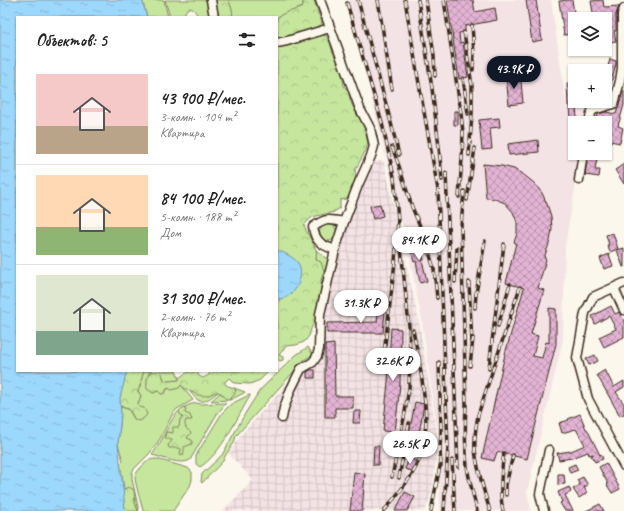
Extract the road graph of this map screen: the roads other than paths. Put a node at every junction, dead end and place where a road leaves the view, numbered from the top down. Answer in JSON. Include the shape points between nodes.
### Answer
{"nodes":[{"id":1,"x":211,"y":0,"type":"edge"},
{"id":2,"x":320,"y":0,"type":"edge"},
{"id":3,"x":624,"y":9,"type":"edge"},
{"id":4,"x":214,"y":16,"type":"edge"},
{"id":5,"x":330,"y":28,"type":"junction"},
{"id":6,"x":278,"y":43,"type":"edge"},
{"id":7,"x":590,"y":116,"type":"edge"},
{"id":8,"x":582,"y":160,"type":"edge"},
{"id":9,"x":579,"y":180,"type":"dead end"},
{"id":10,"x":344,"y":222,"type":"junction"},
{"id":11,"x":335,"y":250,"type":"junction"},
{"id":12,"x":624,"y":283,"type":"edge"},
{"id":13,"x":614,"y":288,"type":"junction"},
{"id":14,"x":624,"y":310,"type":"edge"},
{"id":15,"x":282,"y":418,"type":"dead end"},
{"id":16,"x":549,"y":450,"type":"dead end"},
{"id":17,"x":624,"y":466,"type":"edge"},
{"id":18,"x":544,"y":511,"type":"edge"}],
"edges":[{"from":1,"to":4,"type":"street"},
{"from":2,"to":5,"type":"street"},
{"from":3,"to":7,"type":"street","via":[[622,68],[614,104],[593,110]]},
{"from":5,"to":6,"type":"street"},
{"from":5,"to":10,"type":"street","via":[[360,109],[370,128],[374,146]]},
{"from":8,"to":9,"type":"street"},
{"from":10,"to":11,"type":"street"},
{"from":10,"to":11,"type":"street","via":[[322,220],[313,227],[318,240],[324,246]]},
{"from":11,"to":15,"type":"street","via":[[320,314],[317,356],[313,362],[301,369],[291,389]]},
{"from":12,"to":13,"type":"street"},
{"from":13,"to":14,"type":"street"},
{"from":13,"to":17,"type":"street","via":[[593,297],[585,313],[577,358],[588,399]]},
{"from":16,"to":18,"type":"street","via":[[540,494]]}]}
